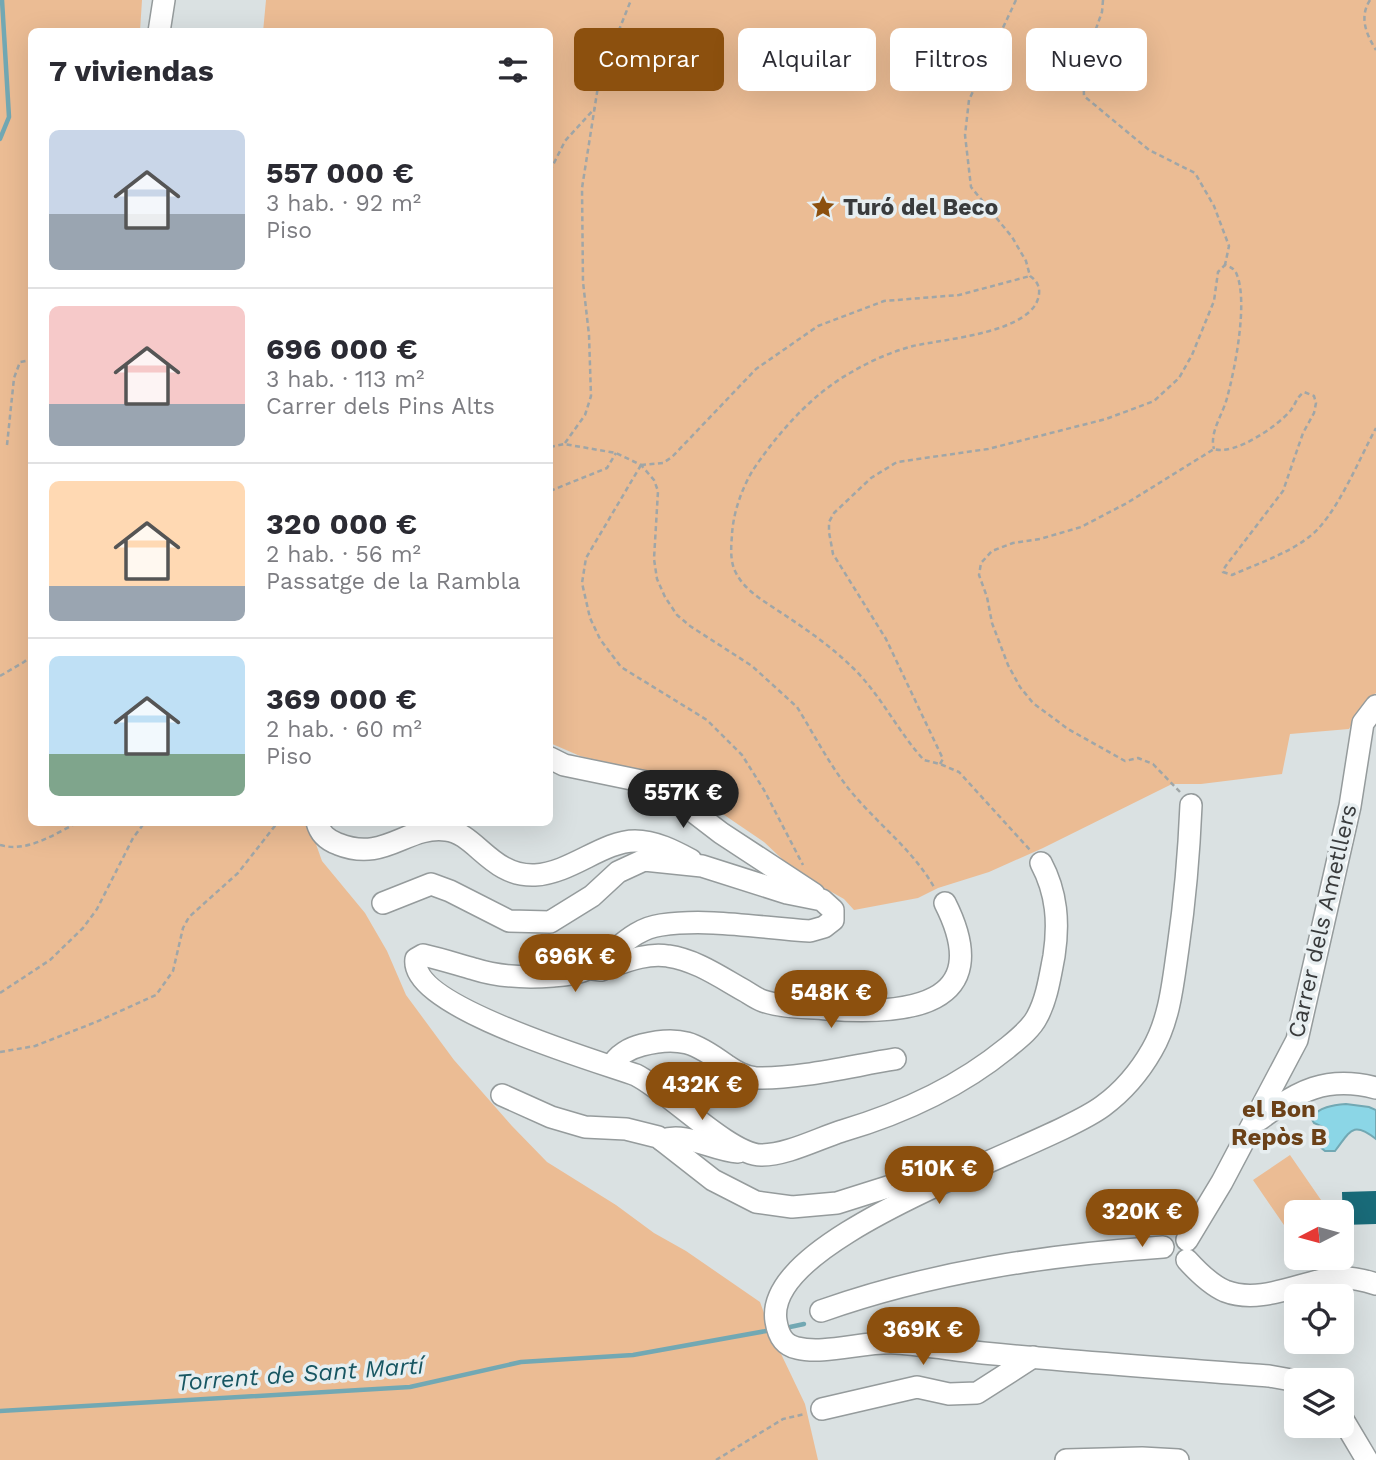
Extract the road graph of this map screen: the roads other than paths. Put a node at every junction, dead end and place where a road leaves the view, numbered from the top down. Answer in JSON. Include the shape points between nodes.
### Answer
{"nodes":[{"id":1,"x":164,"y":0,"type":"edge"},
{"id":2,"x":160,"y":28,"type":"edge"},
{"id":3,"x":1376,"y":706,"type":"edge"},
{"id":4,"x":553,"y":760,"type":"edge"},
{"id":5,"x":1192,"y":805,"type":"road end"},
{"id":6,"x":318,"y":826,"type":"edge"},
{"id":7,"x":1041,"y":863,"type":"road end"},
{"id":8,"x":702,"y":866,"type":"junction"},
{"id":9,"x":822,"y":900,"type":"junction"},
{"id":10,"x":383,"y":903,"type":"dead end"},
{"id":11,"x":944,"y":903,"type":"road end"},
{"id":12,"x":588,"y":969,"type":"junction"},
{"id":13,"x":895,"y":1059,"type":"dead end"},
{"id":14,"x":612,"y":1066,"type":"junction"},
{"id":15,"x":1376,"y":1088,"type":"edge"},
{"id":16,"x":502,"y":1095,"type":"dead end"},
{"id":17,"x":1252,"y":1126,"type":"junction"},
{"id":18,"x":662,"y":1140,"type":"junction"},
{"id":19,"x":747,"y":1152,"type":"junction"},
{"id":20,"x":927,"y":1189,"type":"junction"},
{"id":21,"x":1187,"y":1250,"type":"junction"},
{"id":22,"x":1376,"y":1284,"type":"edge"},
{"id":23,"x":821,"y":1311,"type":"dead end"},
{"id":24,"x":1033,"y":1357,"type":"junction"},
{"id":25,"x":1284,"y":1379,"type":"edge"},
{"id":26,"x":822,"y":1409,"type":"road end"},
{"id":27,"x":1354,"y":1438,"type":"edge"},
{"id":28,"x":1066,"y":1460,"type":"edge"},
{"id":29,"x":1178,"y":1460,"type":"edge"},
{"id":30,"x":1367,"y":1460,"type":"edge"}],
"edges":[{"from":1,"to":2,"type":"street"},
{"from":3,"to":17,"type":"street","name":"Carrer dels Ametllers","via":[[1363,723],[1350,806],[1297,1040]]},
{"from":4,"to":9,"type":"street","via":[[665,790]]},
{"from":5,"to":20,"type":"street","via":[[1174,975],[1166,1020],[1152,1050],[1128,1084],[1102,1107]]},
{"from":6,"to":8,"type":"street","via":[[329,841],[353,849],[383,848],[422,833],[447,830],[460,834],[498,865],[533,875],[561,870],[622,842],[637,841],[673,850]]},
{"from":7,"to":19,"type":"street","via":[[1056,902],[1057,938],[1037,1018],[1022,1036],[956,1085],[917,1105],[779,1152]]},
{"from":8,"to":9,"type":"street"},
{"from":8,"to":10,"type":"street","via":[[644,860],[618,872],[592,896],[550,922],[509,920],[431,884]]},
{"from":9,"to":12,"type":"street","via":[[834,910],[833,920],[824,927],[810,931],[702,923],[661,925],[642,929]]},
{"from":11,"to":12,"type":"street","via":[[958,943],[956,979],[935,999],[915,1005],[847,1010],[763,1001],[705,968],[664,955]]},
{"from":12,"to":14,"type":"street","via":[[535,977],[498,974],[423,955],[415,966],[431,989],[455,1004],[526,1036]]},
{"from":13,"to":14,"type":"street","via":[[751,1078],[703,1048],[673,1040],[639,1046],[625,1052]]},
{"from":14,"to":19,"type":"street","via":[[653,1083],[704,1125]]},
{"from":15,"to":17,"type":"street","via":[[1340,1083],[1307,1089]]},
{"from":16,"to":18,"type":"street","via":[[585,1127],[626,1129]]},
{"from":17,"to":21,"type":"street","name":"Carrer dels Ametllers"},
{"from":18,"to":19,"type":"street","via":[[688,1139],[720,1150]]},
{"from":18,"to":20,"type":"street","via":[[713,1180],[756,1202],[792,1207],[837,1203],[913,1179]]},
{"from":20,"to":24,"type":"street","via":[[887,1209],[801,1267],[775,1303],[782,1339],[792,1348],[808,1350],[894,1343]]},
{"from":21,"to":22,"type":"street","via":[[1223,1290],[1239,1295],[1276,1292],[1329,1279]]},
{"from":21,"to":23,"type":"street","via":[[1175,1236],[1163,1247],[990,1267],[874,1292]]},
{"from":24,"to":25,"type":"street"},
{"from":24,"to":26,"type":"street","via":[[977,1393],[949,1394],[917,1387]]},
{"from":27,"to":30,"type":"street"},
{"from":28,"to":29,"type":"street"}]}
